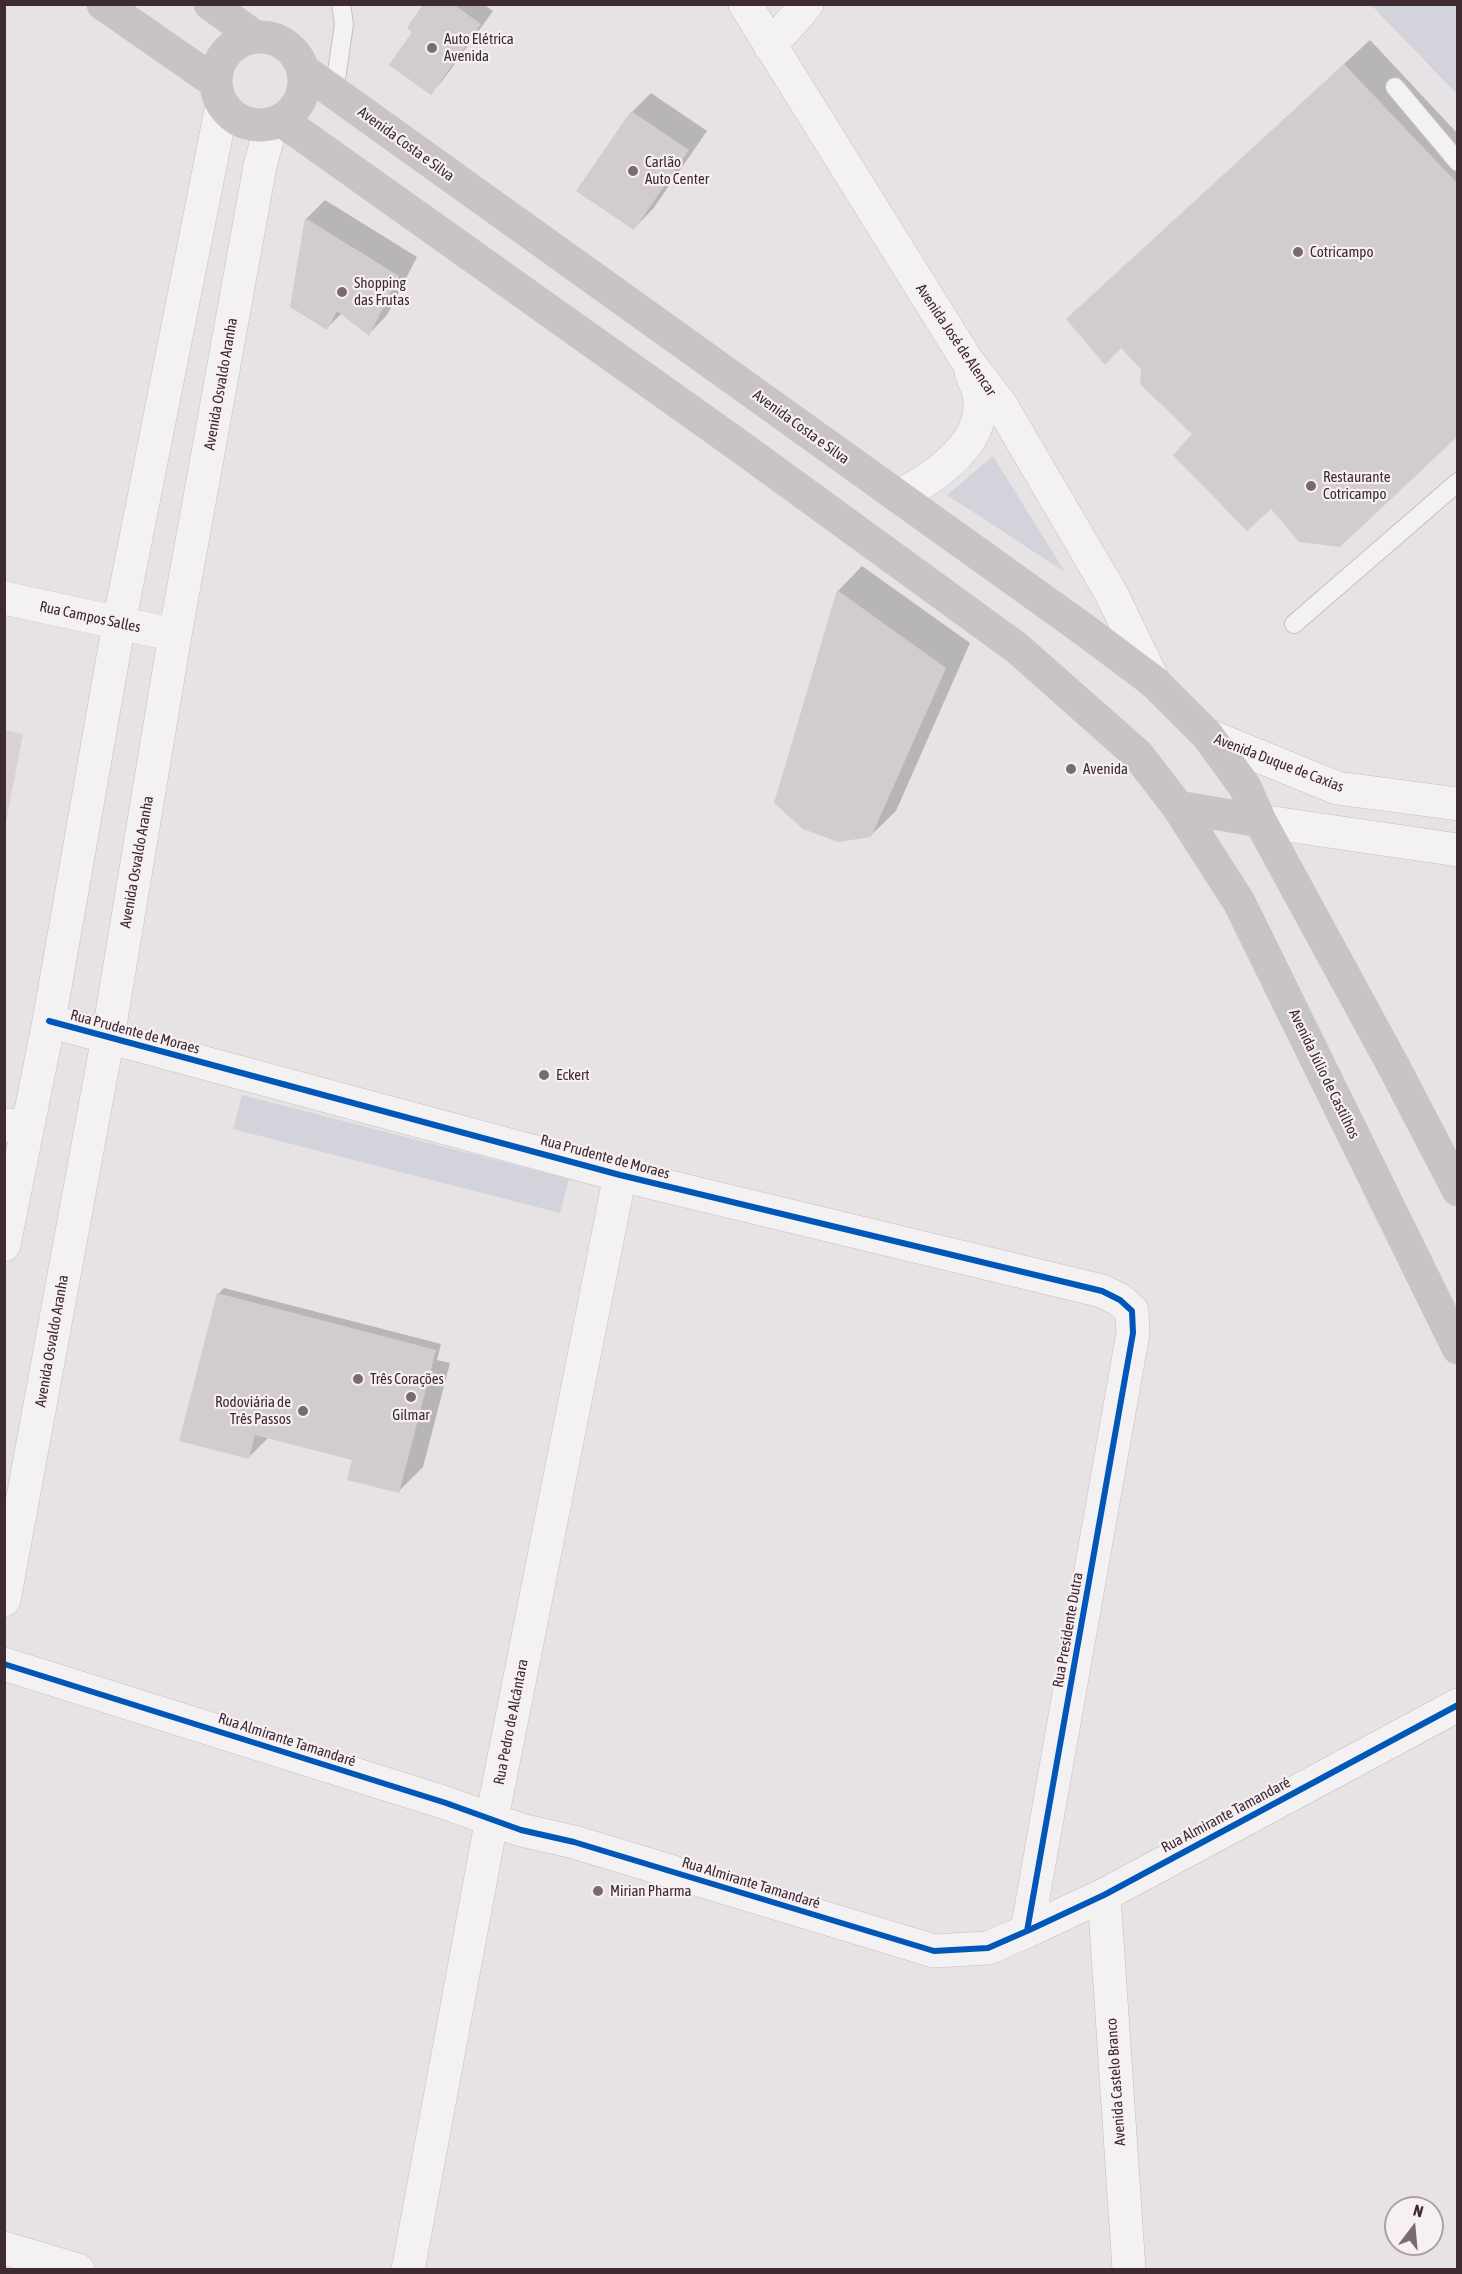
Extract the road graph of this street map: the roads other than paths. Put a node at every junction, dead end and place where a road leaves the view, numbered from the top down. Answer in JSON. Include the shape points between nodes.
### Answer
{"nodes":[{"id":1,"x":103,"y":4,"type":"edge"},
{"id":2,"x":210,"y":4,"type":"edge"},
{"id":3,"x":340,"y":4,"type":"edge"},
{"id":4,"x":745,"y":4,"type":"edge"},
{"id":5,"x":807,"y":4,"type":"edge"},
{"id":6,"x":254,"y":36,"type":"junction"},
{"id":7,"x":770,"y":46,"type":"junction"},
{"id":8,"x":303,"y":70,"type":"junction"},
{"id":9,"x":1395,"y":87,"type":"dead end"},
{"id":10,"x":219,"y":93,"type":"junction"},
{"id":11,"x":334,"y":93,"type":"junction"},
{"id":12,"x":276,"y":122,"type":"junction"},
{"id":13,"x":1458,"y":162,"type":"edge"},
{"id":14,"x":966,"y":359,"type":"junction"},
{"id":15,"x":1458,"y":482,"type":"edge"},
{"id":16,"x":898,"y":496,"type":"junction"},
{"id":17,"x":4,"y":598,"type":"edge"},
{"id":18,"x":119,"y":623,"type":"junction"},
{"id":19,"x":1294,"y":624,"type":"dead end"},
{"id":20,"x":175,"y":635,"type":"junction"},
{"id":21,"x":1154,"y":682,"type":"junction"},
{"id":22,"x":1207,"y":735,"type":"junction"},
{"id":23,"x":1337,"y":788,"type":"junction"},
{"id":24,"x":1458,"y":804,"type":"edge"},
{"id":25,"x":1178,"y":807,"type":"junction"},
{"id":26,"x":1260,"y":821,"type":"junction"},
{"id":27,"x":1331,"y":832,"type":"junction"},
{"id":28,"x":1458,"y":849,"type":"edge"},
{"id":29,"x":49,"y":1021,"type":"junction"},
{"id":30,"x":108,"y":1037,"type":"junction"},
{"id":31,"x":16,"y":1126,"type":"edge"},
{"id":32,"x":620,"y":1175,"type":"junction"},
{"id":33,"x":1458,"y":1190,"type":"edge"},
{"id":34,"x":4,"y":1245,"type":"edge"},
{"id":35,"x":1133,"y":1333,"type":"joint"},
{"id":36,"x":1458,"y":1348,"type":"edge"},
{"id":37,"x":4,"y":1600,"type":"edge"},
{"id":38,"x":4,"y":1664,"type":"edge"},
{"id":39,"x":1458,"y":1705,"type":"edge"},
{"id":40,"x":492,"y":1818,"type":"junction"},
{"id":41,"x":1104,"y":1895,"type":"junction"},
{"id":42,"x":1027,"y":1931,"type":"junction"},
{"id":43,"x":4,"y":2248,"type":"edge"},
{"id":44,"x":78,"y":2270,"type":"edge"},
{"id":45,"x":408,"y":2270,"type":"edge"},
{"id":46,"x":1129,"y":2270,"type":"edge"}],
"edges":[{"from":1,"to":10,"type":"main road"},
{"from":2,"to":6,"type":"main road"},
{"from":3,"to":11,"type":"lane","via":[[344,24]]},
{"from":4,"to":7,"type":"street","name":"Avenida José de Alencar"},
{"from":5,"to":7,"type":"street"},
{"from":6,"to":8,"type":"main road","via":[[267,37],[290,48]]},
{"from":6,"to":10,"type":"main road","via":[[226,52],[216,70]]},
{"from":7,"to":14,"type":"street","name":"Avenida José de Alencar"},
{"from":8,"to":11,"type":"main road","name":"Avenida Costa e Silva"},
{"from":8,"to":12,"type":"main road","via":[[303,93],[290,113]]},
{"from":9,"to":13,"type":"lane"},
{"from":10,"to":12,"type":"main road","via":[[233,116],[245,123]]},
{"from":10,"to":18,"type":"street"},
{"from":11,"to":16,"type":"main road","name":"Avenida Costa e Silva"},
{"from":12,"to":20,"type":"street","name":"Avenida Osvaldo Aranha","via":[[260,166]]},
{"from":12,"to":25,"type":"main road","via":[[738,445],[1017,648],[1138,754]]},
{"from":14,"to":16,"type":"street","via":[[979,394],[979,415],[970,437],[955,459],[921,485]]},
{"from":14,"to":21,"type":"street","name":"Avenida José de Alencar","via":[[1018,433],[1111,593]]},
{"from":15,"to":19,"type":"lane"},
{"from":16,"to":21,"type":"main road","name":"Avenida Costa e Silva"},
{"from":17,"to":18,"type":"street","name":"Rua Campos Salles"},
{"from":18,"to":20,"type":"street","name":"Rua Campos Salles"},
{"from":18,"to":29,"type":"street"},
{"from":20,"to":30,"type":"street","name":"Avenida Osvaldo Aranha"},
{"from":21,"to":22,"type":"main road","name":"Avenida Costa e Silva"},
{"from":22,"to":23,"type":"street","name":"Avenida Duque de Caxias"},
{"from":22,"to":26,"type":"main road","name":"Avenida Costa e Silva","via":[[1245,787]]},
{"from":23,"to":24,"type":"street","name":"Avenida Duque de Caxias"},
{"from":23,"to":27,"type":"street"},
{"from":25,"to":26,"type":"main road"},
{"from":25,"to":36,"type":"main road","name":"Avenida Júlio de Castilhos","via":[[1239,902]]},
{"from":26,"to":27,"type":"street"},
{"from":26,"to":33,"type":"main road"},
{"from":27,"to":28,"type":"street"},
{"from":29,"to":30,"type":"street","name":"Rua Prudente de Moraes"},
{"from":29,"to":31,"type":"street"},
{"from":30,"to":32,"type":"street","name":"Rua Prudente de Moraes"},
{"from":30,"to":37,"type":"street","name":"Avenida Osvaldo Aranha"},
{"from":31,"to":34,"type":"street"},
{"from":32,"to":35,"type":"street","name":"Rua Prudente de Moraes","via":[[1102,1291],[1132,1311]]},
{"from":32,"to":40,"type":"street","name":"Rua Pedro de Alcântara"},
{"from":35,"to":42,"type":"street","name":"Rua Presidente Dutra"},
{"from":38,"to":40,"type":"street","name":"Rua Almirante Tamandaré"},
{"from":39,"to":41,"type":"street","name":"Rua Almirante Tamandaré"},
{"from":40,"to":42,"type":"street","name":"Rua Almirante Tamandaré","via":[[520,1830],[574,1842],[934,1951],[988,1948]]},
{"from":40,"to":45,"type":"street","name":"Rua Pedro de Alcântara"},
{"from":41,"to":42,"type":"street","name":"Rua Almirante Tamandaré"},
{"from":41,"to":46,"type":"street","name":"Avenida Castelo Branco"},
{"from":43,"to":44,"type":"street"}]}
